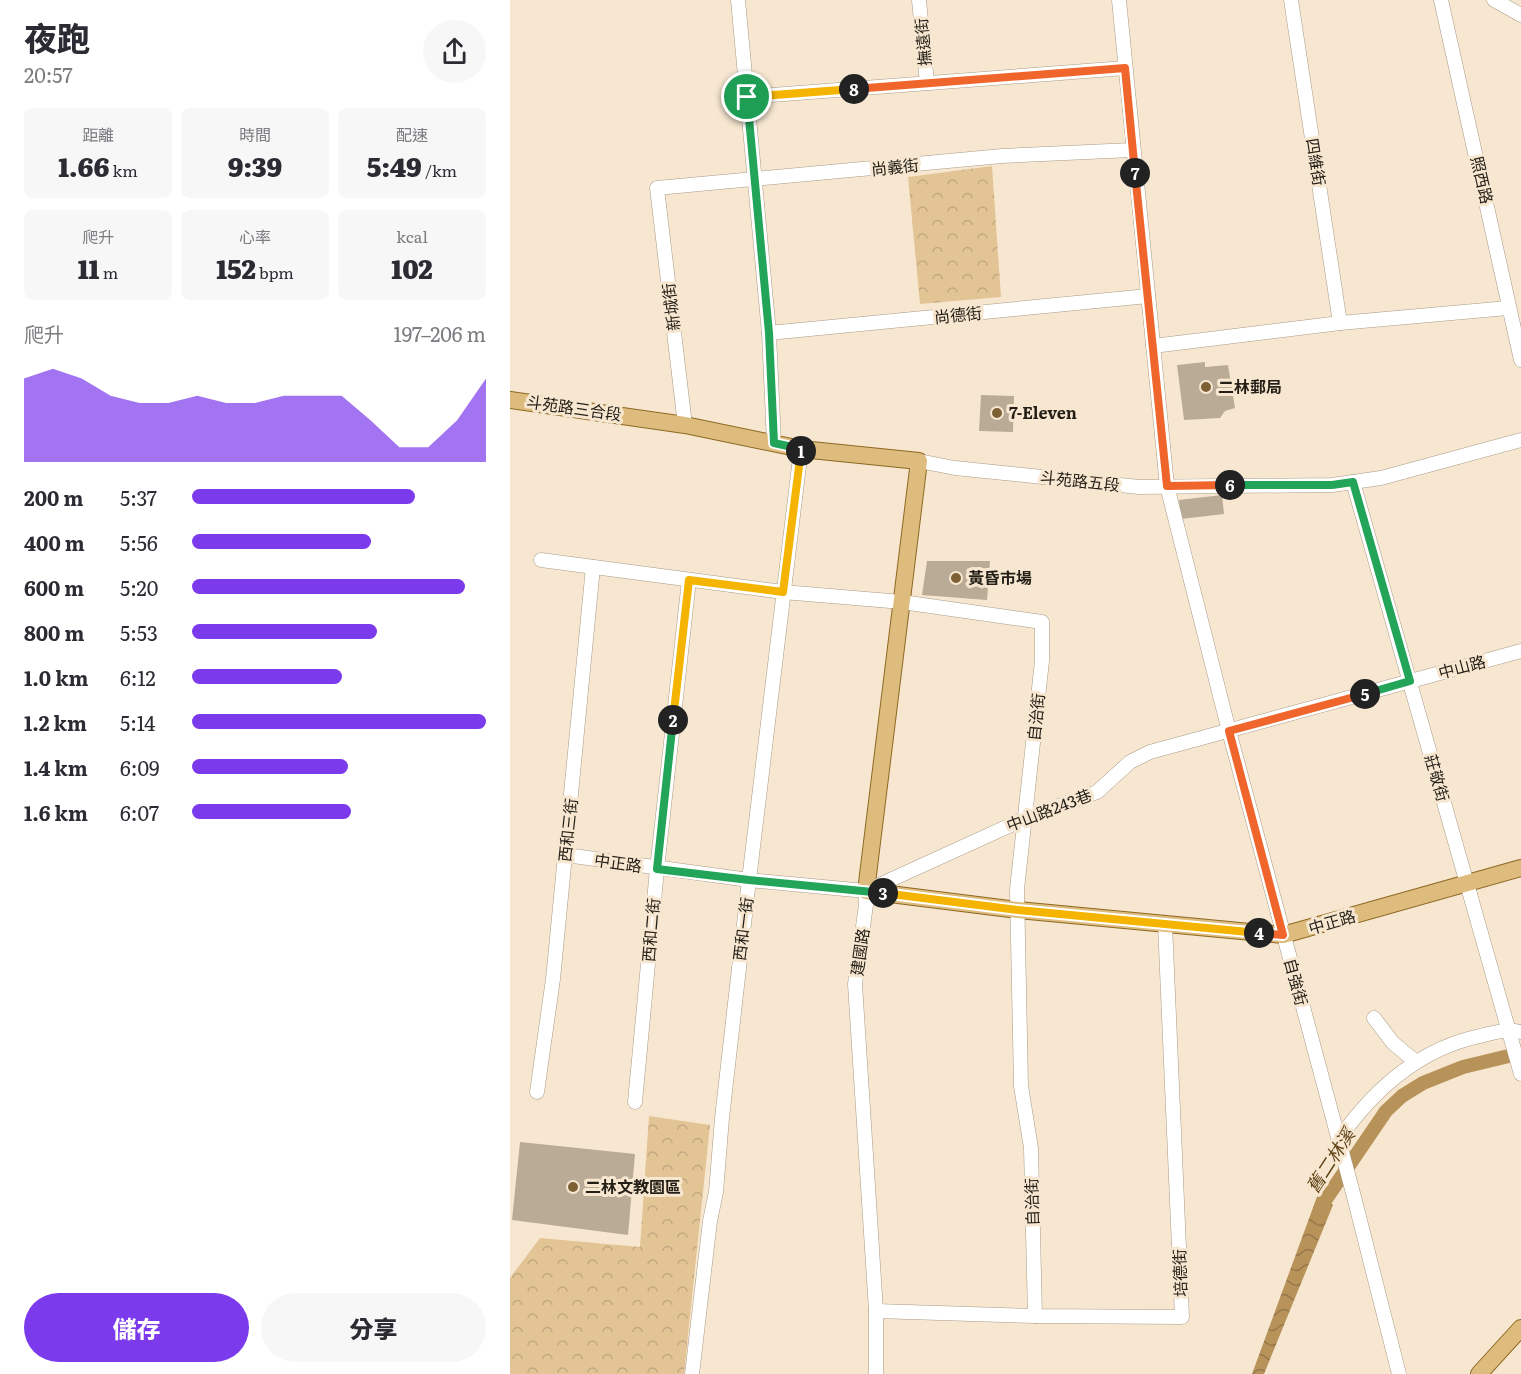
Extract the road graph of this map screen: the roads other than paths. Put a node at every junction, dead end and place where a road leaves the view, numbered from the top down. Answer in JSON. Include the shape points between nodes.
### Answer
{"nodes":[{"id":1,"x":738,"y":0,"type":"edge"},
{"id":2,"x":919,"y":0,"type":"edge"},
{"id":3,"x":1119,"y":0,"type":"edge"},
{"id":4,"x":1291,"y":0,"type":"edge"},
{"id":5,"x":1441,"y":0,"type":"edge"},
{"id":6,"x":1494,"y":0,"type":"edge"},
{"id":7,"x":1521,"y":15,"type":"edge"},
{"id":8,"x":1125,"y":68,"type":"junction"},
{"id":9,"x":927,"y":83,"type":"junction"},
{"id":10,"x":747,"y":97,"type":"junction"},
{"id":11,"x":1132,"y":150,"type":"junction"},
{"id":12,"x":755,"y":180,"type":"junction"},
{"id":13,"x":657,"y":188,"type":"joint"},
{"id":14,"x":1148,"y":296,"type":"junction"},
{"id":15,"x":1508,"y":308,"type":"junction"},
{"id":16,"x":1340,"y":323,"type":"junction"},
{"id":17,"x":769,"y":333,"type":"junction"},
{"id":18,"x":1153,"y":346,"type":"junction"},
{"id":19,"x":1521,"y":360,"type":"edge"},
{"id":20,"x":510,"y":400,"type":"edge"},
{"id":21,"x":637,"y":417,"type":"joint"},
{"id":22,"x":685,"y":425,"type":"junction"},
{"id":23,"x":1521,"y":440,"type":"edge"},
{"id":24,"x":774,"y":443,"type":"junction"},
{"id":25,"x":801,"y":449,"type":"junction"},
{"id":26,"x":919,"y":461,"type":"junction"},
{"id":27,"x":1353,"y":482,"type":"junction"},
{"id":28,"x":1167,"y":486,"type":"junction"},
{"id":29,"x":541,"y":560,"type":"dead end"},
{"id":30,"x":593,"y":567,"type":"junction"},
{"id":31,"x":689,"y":580,"type":"junction"},
{"id":32,"x":783,"y":592,"type":"junction"},
{"id":33,"x":902,"y":602,"type":"junction"},
{"id":34,"x":1521,"y":651,"type":"edge"},
{"id":35,"x":1410,"y":681,"type":"junction"},
{"id":36,"x":1229,"y":731,"type":"junction"},
{"id":37,"x":1024,"y":819,"type":"junction"},
{"id":38,"x":566,"y":855,"type":"junction"},
{"id":39,"x":1521,"y":868,"type":"edge"},
{"id":40,"x":657,"y":869,"type":"junction"},
{"id":41,"x":749,"y":880,"type":"junction"},
{"id":42,"x":1467,"y":884,"type":"junction"},
{"id":43,"x":866,"y":891,"type":"junction"},
{"id":44,"x":1018,"y":910,"type":"junction"},
{"id":45,"x":1165,"y":924,"type":"junction"},
{"id":46,"x":1283,"y":935,"type":"junction"},
{"id":47,"x":1374,"y":1018,"type":"dead end"},
{"id":48,"x":1515,"y":1031,"type":"edge"},
{"id":49,"x":1416,"y":1062,"type":"junction"},
{"id":50,"x":1521,"y":1074,"type":"edge"},
{"id":51,"x":537,"y":1092,"type":"dead end"},
{"id":52,"x":635,"y":1102,"type":"dead end"},
{"id":53,"x":1339,"y":1139,"type":"junction"},
{"id":54,"x":876,"y":1311,"type":"junction"},
{"id":55,"x":1035,"y":1316,"type":"junction"},
{"id":56,"x":1521,"y":1328,"type":"edge"},
{"id":57,"x":692,"y":1374,"type":"edge"},
{"id":58,"x":876,"y":1374,"type":"edge"},
{"id":59,"x":1399,"y":1374,"type":"edge"},
{"id":60,"x":1479,"y":1374,"type":"edge"}],
"edges":[{"from":1,"to":10,"type":"street"},
{"from":2,"to":9,"type":"street","name":"撫遠街"},
{"from":3,"to":8,"type":"street","name":"自強街"},
{"from":4,"to":16,"type":"street","name":"四維街"},
{"from":5,"to":15,"type":"street","name":"照西路"},
{"from":6,"to":7,"type":"street"},
{"from":8,"to":9,"type":"street"},
{"from":8,"to":11,"type":"street","name":"自強街"},
{"from":9,"to":10,"type":"street"},
{"from":10,"to":12,"type":"street"},
{"from":11,"to":12,"type":"street","name":"尚義街","via":[[1002,156]]},
{"from":11,"to":14,"type":"street","name":"自強街"},
{"from":12,"to":13,"type":"street","name":"尚義街"},
{"from":12,"to":17,"type":"street"},
{"from":13,"to":22,"type":"street","name":"新城街"},
{"from":14,"to":17,"type":"street","name":"尚德街"},
{"from":14,"to":18,"type":"street","name":"自強街"},
{"from":15,"to":16,"type":"street"},
{"from":15,"to":19,"type":"street","name":"照西路"},
{"from":16,"to":18,"type":"street"},
{"from":17,"to":24,"type":"street"},
{"from":18,"to":28,"type":"street","name":"自強街"},
{"from":20,"to":21,"type":"main road","name":"斗苑路三合段"},
{"from":21,"to":22,"type":"main road","name":"斗苑路五段"},
{"from":22,"to":24,"type":"main road","name":"斗苑路五段"},
{"from":23,"to":27,"type":"street","name":"斗苑路五段"},
{"from":24,"to":25,"type":"main road","name":"斗苑路五段"},
{"from":25,"to":26,"type":"main road","name":"斗苑路五段"},
{"from":25,"to":32,"type":"street","name":"西和一街"},
{"from":26,"to":28,"type":"street","name":"斗苑路五段","via":[[1139,487]]},
{"from":26,"to":33,"type":"main road","name":"建國路"},
{"from":27,"to":28,"type":"street","name":"斗苑路五段"},
{"from":27,"to":35,"type":"street","name":"莊敬街"},
{"from":28,"to":36,"type":"street","name":"自強街"},
{"from":29,"to":30,"type":"street","name":"自治街"},
{"from":30,"to":31,"type":"street","name":"自治街"},
{"from":30,"to":38,"type":"street","name":"西和三街"},
{"from":31,"to":32,"type":"street","name":"自治街"},
{"from":31,"to":40,"type":"street","name":"西和二街"},
{"from":32,"to":33,"type":"street","name":"自治街"},
{"from":32,"to":41,"type":"street","name":"西和一街"},
{"from":33,"to":37,"type":"street","name":"自治街","via":[[1042,622],[1042,660]]},
{"from":33,"to":43,"type":"main road","name":"建國路"},
{"from":34,"to":35,"type":"street","name":"中山路"},
{"from":35,"to":36,"type":"street","name":"中山路"},
{"from":35,"to":42,"type":"street","name":"莊敬街"},
{"from":36,"to":37,"type":"street","name":"中山路243巷","via":[[1150,752],[1130,762],[1097,792]]},
{"from":36,"to":46,"type":"street","name":"自強街"},
{"from":37,"to":43,"type":"street","name":"中山路243巷"},
{"from":37,"to":44,"type":"street","name":"自治街"},
{"from":38,"to":40,"type":"street","name":"中正路"},
{"from":38,"to":51,"type":"street","name":"西和三街"},
{"from":39,"to":42,"type":"main road","name":"中正路"},
{"from":40,"to":41,"type":"street","name":"中正路"},
{"from":40,"to":52,"type":"street","name":"西和二街"},
{"from":41,"to":43,"type":"street","name":"中正路"},
{"from":41,"to":57,"type":"street","name":"西和一街"},
{"from":42,"to":46,"type":"main road","name":"中正路"},
{"from":42,"to":48,"type":"street","name":"莊敬街"},
{"from":43,"to":44,"type":"main road","name":"中正路"},
{"from":43,"to":54,"type":"street","name":"建國路","via":[[855,984]]},
{"from":44,"to":45,"type":"main road","name":"中正路"},
{"from":44,"to":55,"type":"street","name":"自治街","via":[[1021,1086],[1030,1148]]},
{"from":45,"to":46,"type":"main road","name":"中正路"},
{"from":45,"to":55,"type":"street","name":"培德街","via":[[1182,1317]]},
{"from":46,"to":53,"type":"street","name":"自強街"},
{"from":47,"to":49,"type":"street"},
{"from":48,"to":49,"type":"street","via":[[1462,1040]]},
{"from":48,"to":50,"type":"street","name":"莊敬街"},
{"from":49,"to":53,"type":"street","via":[[1386,1084]]},
{"from":53,"to":59,"type":"street","name":"自強街"},
{"from":54,"to":55,"type":"street","name":"培德街"},
{"from":54,"to":58,"type":"street","name":"建國路"},
{"from":56,"to":60,"type":"main road"}]}
